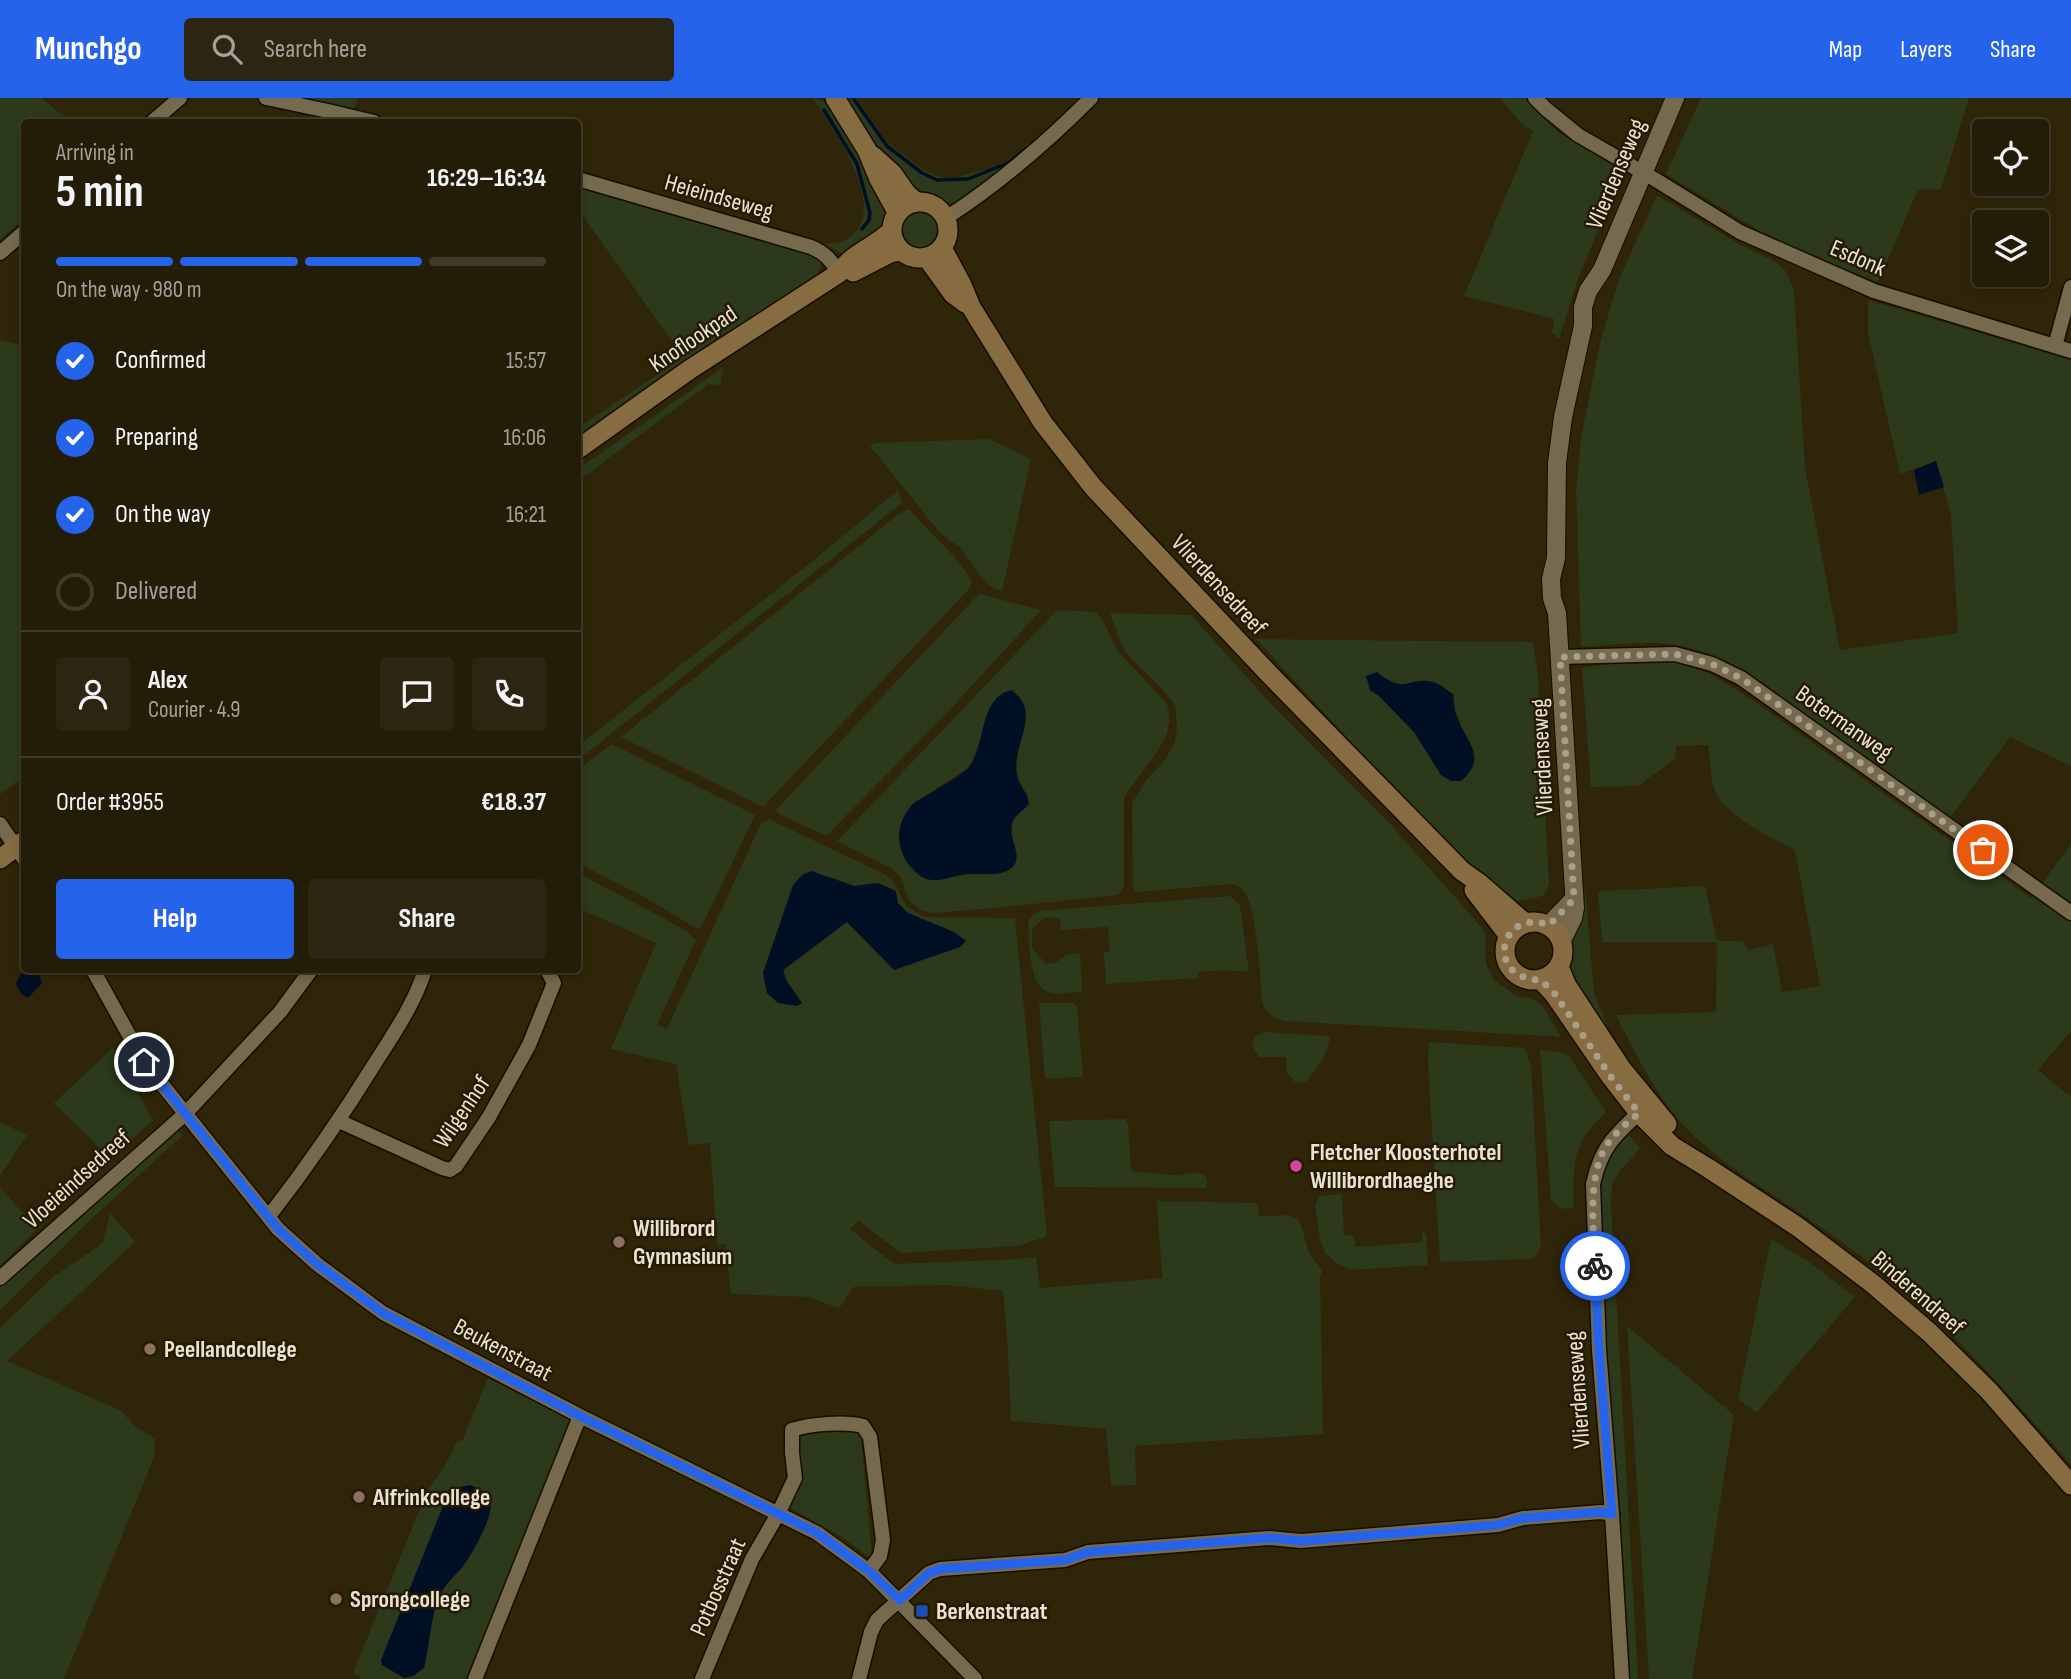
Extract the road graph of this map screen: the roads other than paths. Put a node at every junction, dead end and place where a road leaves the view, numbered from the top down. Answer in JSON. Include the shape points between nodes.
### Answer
{"nodes":[{"id":1,"x":180,"y":98,"type":"edge"},
{"id":2,"x":266,"y":98,"type":"edge"},
{"id":3,"x":835,"y":98,"type":"edge"},
{"id":4,"x":1091,"y":98,"type":"edge"},
{"id":5,"x":1535,"y":98,"type":"edge"},
{"id":6,"x":1675,"y":98,"type":"edge"},
{"id":7,"x":156,"y":119,"type":"edge"},
{"id":8,"x":361,"y":119,"type":"edge"},
{"id":9,"x":867,"y":150,"type":"junction"},
{"id":10,"x":1643,"y":172,"type":"junction"},
{"id":11,"x":581,"y":180,"type":"edge"},
{"id":12,"x":916,"y":202,"type":"junction"},
{"id":13,"x":897,"y":212,"type":"junction"},
{"id":14,"x":946,"y":218,"type":"junction"},
{"id":15,"x":891,"y":231,"type":"junction"},
{"id":16,"x":21,"y":235,"type":"edge"},
{"id":17,"x":900,"y":251,"type":"junction"},
{"id":18,"x":0,"y":253,"type":"edge"},
{"id":19,"x":934,"y":253,"type":"junction"},
{"id":20,"x":839,"y":273,"type":"junction"},
{"id":21,"x":2071,"y":287,"type":"edge"},
{"id":22,"x":2055,"y":346,"type":"junction"},
{"id":23,"x":2071,"y":351,"type":"edge"},
{"id":24,"x":581,"y":447,"type":"edge"},
{"id":25,"x":1560,"y":657,"type":"junction"},
{"id":26,"x":14,"y":840,"type":"edge"},
{"id":27,"x":0,"y":859,"type":"edge"},
{"id":28,"x":1462,"y":872,"type":"junction"},
{"id":29,"x":1574,"y":899,"type":"junction"},
{"id":30,"x":2071,"y":913,"type":"edge"},
{"id":31,"x":1525,"y":923,"type":"junction"},
{"id":32,"x":1549,"y":925,"type":"junction"},
{"id":33,"x":1509,"y":936,"type":"junction"},
{"id":34,"x":1562,"y":940,"type":"junction"},
{"id":35,"x":1559,"y":967,"type":"junction"},
{"id":36,"x":95,"y":973,"type":"edge"},
{"id":37,"x":308,"y":973,"type":"edge"},
{"id":38,"x":424,"y":973,"type":"edge"},
{"id":39,"x":549,"y":973,"type":"edge"},
{"id":40,"x":1541,"y":980,"type":"junction"},
{"id":41,"x":1644,"y":1108,"type":"junction"},
{"id":42,"x":185,"y":1114,"type":"junction"},
{"id":43,"x":340,"y":1121,"type":"junction"},
{"id":44,"x":269,"y":1216,"type":"junction"},
{"id":45,"x":0,"y":1278,"type":"edge"},
{"id":46,"x":580,"y":1416,"type":"junction"},
{"id":47,"x":2071,"y":1485,"type":"edge"},
{"id":48,"x":778,"y":1514,"type":"junction"},
{"id":49,"x":1612,"y":1514,"type":"junction"},
{"id":50,"x":869,"y":1571,"type":"junction"},
{"id":51,"x":900,"y":1600,"type":"junction"},
{"id":52,"x":475,"y":1679,"type":"edge"},
{"id":53,"x":702,"y":1679,"type":"edge"},
{"id":54,"x":859,"y":1679,"type":"edge"},
{"id":55,"x":975,"y":1679,"type":"edge"},
{"id":56,"x":1622,"y":1679,"type":"edge"}],
"edges":[{"from":1,"to":7,"type":"street"},
{"from":2,"to":8,"type":"street"},
{"from":3,"to":9,"type":"main road"},
{"from":4,"to":14,"type":"street","via":[[1022,164]]},
{"from":5,"to":10,"type":"street","name":"Esdonk","via":[[1578,135]]},
{"from":6,"to":10,"type":"street","name":"Vlierdenseweg"},
{"from":9,"to":12,"type":"main road"},
{"from":9,"to":13,"type":"main road"},
{"from":10,"to":22,"type":"street","name":"Esdonk","via":[[1740,232],[1874,291]]},
{"from":10,"to":25,"type":"street","name":"Vlierdenseweg","via":[[1602,270],[1588,291],[1563,418],[1557,463]]},
{"from":11,"to":20,"type":"street","name":"Heieindseweg","via":[[811,247],[830,258]]},
{"from":12,"to":13,"type":"main road"},
{"from":12,"to":14,"type":"main road","via":[[933,204]]},
{"from":13,"to":15,"type":"main road"},
{"from":14,"to":19,"type":"main road","via":[[948,234]]},
{"from":15,"to":17,"type":"main road"},
{"from":15,"to":20,"type":"main road","name":"Knoflookpad","via":[[845,263]]},
{"from":16,"to":18,"type":"street"},
{"from":17,"to":19,"type":"main road","via":[[917,258]]},
{"from":17,"to":20,"type":"main road","name":"Knoflookpad","via":[[851,274]]},
{"from":19,"to":28,"type":"main road","name":"Vlierdensedreef","via":[[953,294],[971,307],[1043,423],[1093,487]]},
{"from":20,"to":24,"type":"main road","name":"Knoflookpad"},
{"from":21,"to":22,"type":"street"},
{"from":22,"to":23,"type":"street","name":"Esdonk"},
{"from":25,"to":29,"type":"street","name":"Vlierdenseweg"},
{"from":25,"to":30,"type":"street","name":"Botermanweg","via":[[1675,654],[1741,678]]},
{"from":26,"to":27,"type":"main road"},
{"from":28,"to":31,"type":"main road","name":"Vlierdensedreef"},
{"from":28,"to":33,"type":"main road","name":"Vlierdensedreef"},
{"from":29,"to":32,"type":"street"},
{"from":29,"to":34,"type":"street","name":"Vlierdenseweg","via":[[1573,918]]},
{"from":31,"to":32,"type":"main road"},
{"from":31,"to":33,"type":"main road"},
{"from":32,"to":34,"type":"main road"},
{"from":33,"to":40,"type":"main road","via":[[1504,949],[1507,963],[1515,974]]},
{"from":34,"to":35,"type":"main road","via":[[1564,954]]},
{"from":35,"to":40,"type":"main road"},
{"from":35,"to":41,"type":"main road"},
{"from":36,"to":42,"type":"street","name":"Beukenstraat","via":[[144,1062]]},
{"from":37,"to":42,"type":"street","name":"Vloeieindsedreef","via":[[280,1012]]},
{"from":38,"to":43,"type":"street","via":[[403,1019]]},
{"from":39,"to":43,"type":"street","name":"Wilgenhof","via":[[554,983],[529,1045],[456,1166],[442,1168]]},
{"from":40,"to":41,"type":"main road","via":[[1611,1077]]},
{"from":41,"to":47,"type":"main road","name":"Binderendreef","via":[[1672,1146],[1798,1227],[1930,1333],[1989,1391]]},
{"from":41,"to":49,"type":"street","name":"Vlierdenseweg","via":[[1606,1146],[1593,1184],[1599,1350]]},
{"from":42,"to":44,"type":"street","name":"Beukenstraat"},
{"from":42,"to":45,"type":"street","name":"Vloeieindsedreef"},
{"from":43,"to":44,"type":"street"},
{"from":44,"to":46,"type":"street","name":"Beukenstraat","via":[[317,1264],[383,1313]]},
{"from":46,"to":48,"type":"street","name":"Beukenstraat"},
{"from":46,"to":52,"type":"street"},
{"from":48,"to":50,"type":"street","name":"Beukenstraat","via":[[817,1533]]},
{"from":48,"to":50,"type":"street","name":"Potbosstraat","via":[[794,1478],[792,1430],[853,1423],[863,1426],[870,1437],[883,1540],[880,1556]]},
{"from":48,"to":53,"type":"street","name":"Potbosstraat","via":[[752,1559]]},
{"from":49,"to":51,"type":"street","via":[[1523,1518],[1498,1525],[1301,1541],[1269,1538],[1088,1552],[1065,1560],[940,1569],[929,1573]]},
{"from":49,"to":56,"type":"street","name":"Vlierdenseweg"},
{"from":50,"to":51,"type":"street","name":"Beukenstraat"},
{"from":51,"to":54,"type":"street","via":[[877,1620]]},
{"from":51,"to":55,"type":"street","name":"Beukenstraat"}]}
